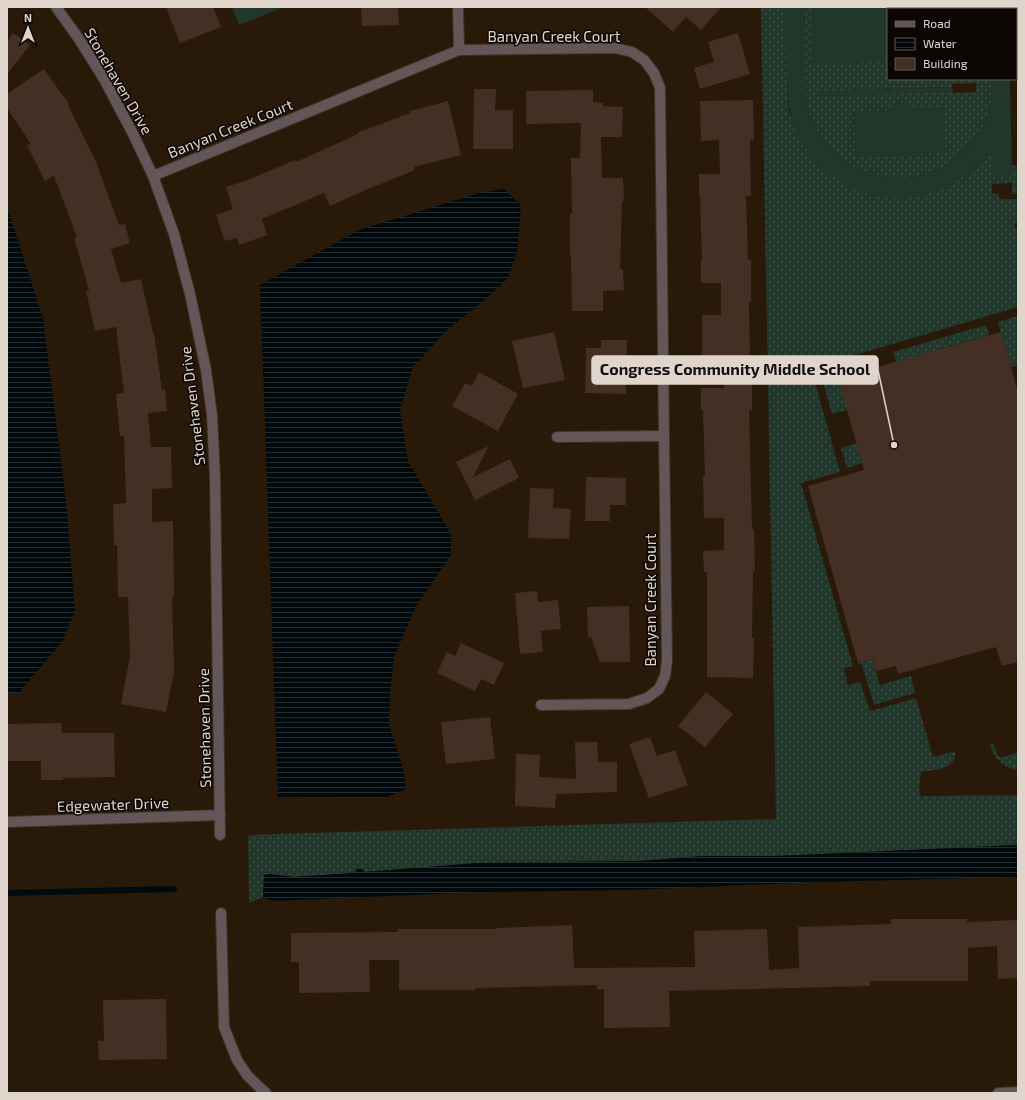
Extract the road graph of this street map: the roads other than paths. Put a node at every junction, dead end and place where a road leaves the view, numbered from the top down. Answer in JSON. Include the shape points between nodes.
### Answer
{"nodes":[{"id":1,"x":56,"y":7,"type":"edge"},
{"id":2,"x":458,"y":7,"type":"edge"},
{"id":3,"x":459,"y":50,"type":"junction"},
{"id":4,"x":153,"y":176,"type":"junction"},
{"id":5,"x":664,"y":436,"type":"junction"},
{"id":6,"x":557,"y":437,"type":"dead end"},
{"id":7,"x":542,"y":705,"type":"dead end"},
{"id":8,"x":220,"y":815,"type":"junction"},
{"id":9,"x":7,"y":822,"type":"edge"},
{"id":10,"x":220,"y":835,"type":"dead end"},
{"id":11,"x":221,"y":913,"type":"dead end"},
{"id":12,"x":1018,"y":1092,"type":"edge"},
{"id":13,"x":266,"y":1093,"type":"edge"},
{"id":14,"x":998,"y":1093,"type":"edge"}],
"edges":[{"from":1,"to":4,"type":"street","name":"Stonehaven Drive","via":[[104,79]]},
{"from":2,"to":3,"type":"street"},
{"from":3,"to":4,"type":"street","name":"Banyan Creek Court"},
{"from":3,"to":5,"type":"street","name":"Banyan Creek Court","via":[[615,48],[632,52],[644,60],[654,73],[660,88]]},
{"from":4,"to":8,"type":"street","name":"Stonehaven Drive","via":[[174,234],[190,294],[206,370],[212,415],[216,477]]},
{"from":5,"to":6,"type":"street"},
{"from":5,"to":7,"type":"street","name":"Banyan Creek Court","via":[[668,661],[665,676],[659,689],[647,698],[629,704]]},
{"from":8,"to":9,"type":"street","name":"Edgewater Drive"},
{"from":8,"to":10,"type":"street","name":"Stonehaven Drive"},
{"from":11,"to":13,"type":"street","via":[[224,1027],[236,1060]]},
{"from":12,"to":14,"type":"street"}]}
